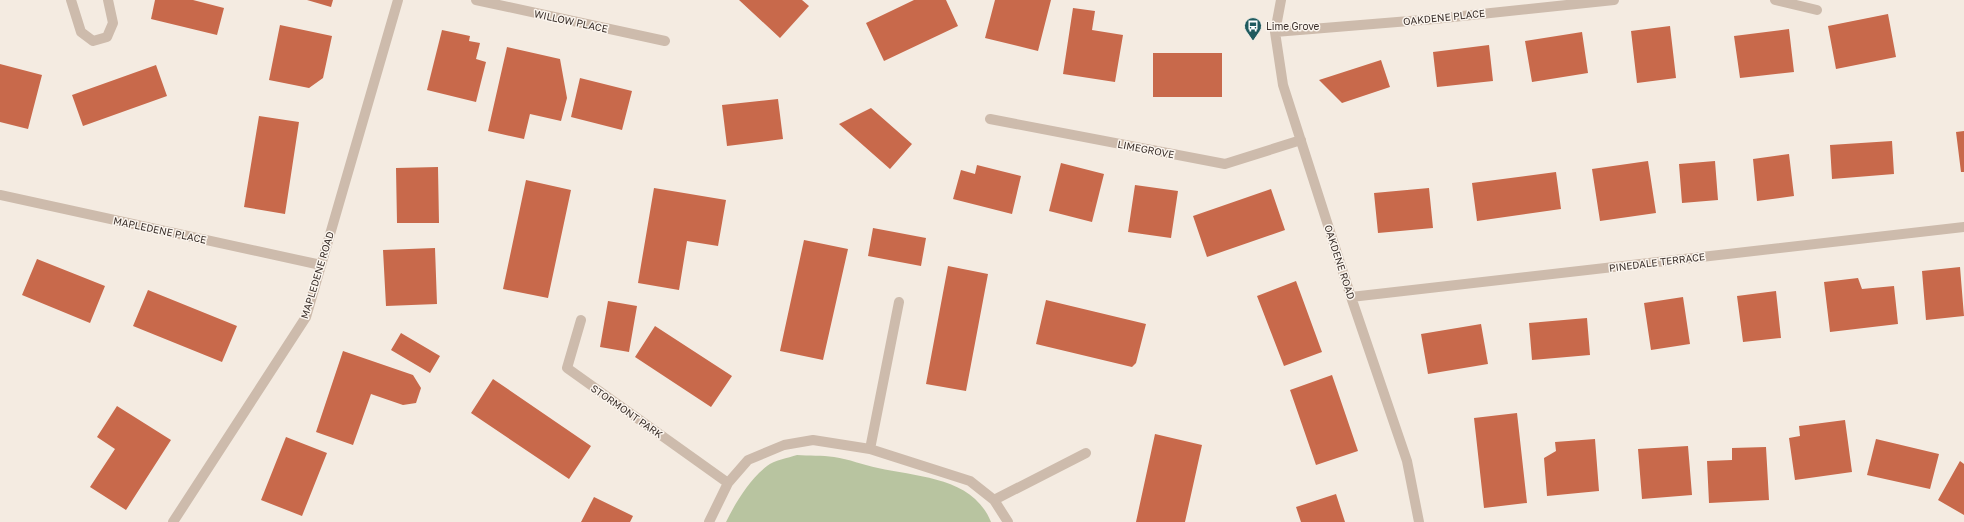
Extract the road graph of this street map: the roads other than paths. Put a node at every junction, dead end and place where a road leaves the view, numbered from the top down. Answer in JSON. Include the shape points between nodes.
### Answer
{"nodes":[{"id":1,"x":71,"y":0,"type":"edge"},
{"id":2,"x":108,"y":0,"type":"edge"},
{"id":3,"x":398,"y":0,"type":"edge"},
{"id":4,"x":476,"y":0,"type":"edge"},
{"id":5,"x":1281,"y":0,"type":"edge"},
{"id":6,"x":1614,"y":0,"type":"edge"},
{"id":7,"x":1775,"y":0,"type":"edge"},
{"id":8,"x":1817,"y":10,"type":"dead end"},
{"id":9,"x":1275,"y":32,"type":"junction"},
{"id":10,"x":665,"y":41,"type":"dead end"},
{"id":11,"x":990,"y":119,"type":"dead end"},
{"id":12,"x":1301,"y":140,"type":"junction"},
{"id":13,"x":0,"y":195,"type":"edge"},
{"id":14,"x":1964,"y":227,"type":"edge"},
{"id":15,"x":321,"y":265,"type":"junction"},
{"id":16,"x":1351,"y":297,"type":"junction"},
{"id":17,"x":899,"y":302,"type":"dead end"},
{"id":18,"x":581,"y":320,"type":"dead end"},
{"id":19,"x":870,"y":449,"type":"junction"},
{"id":20,"x":1086,"y":453,"type":"dead end"},
{"id":21,"x":728,"y":483,"type":"junction"},
{"id":22,"x":994,"y":500,"type":"junction"},
{"id":23,"x":173,"y":522,"type":"edge"},
{"id":24,"x":709,"y":522,"type":"edge"},
{"id":25,"x":1008,"y":522,"type":"edge"},
{"id":26,"x":1419,"y":522,"type":"edge"}],
"edges":[{"from":1,"to":2,"type":"street","via":[[81,32],[93,41],[108,37],[113,23]]},
{"from":3,"to":15,"type":"street","name":"MAPLEDENE ROAD"},
{"from":4,"to":10,"type":"street","name":"WILLOW PLACE"},
{"from":5,"to":9,"type":"street","name":"OAKDENE ROAD"},
{"from":6,"to":9,"type":"street","name":"OAKDENE PLACE"},
{"from":7,"to":8,"type":"street"},
{"from":9,"to":12,"type":"street","name":"OAKDENE ROAD","via":[[1283,85]]},
{"from":11,"to":12,"type":"street","name":"LIMEGROVE","via":[[1225,164]]},
{"from":12,"to":16,"type":"street","name":"OAKDENE ROAD"},
{"from":13,"to":15,"type":"street","name":"MAPLEDENE PLACE"},
{"from":14,"to":16,"type":"street","name":"PINEDALE TERRACE"},
{"from":15,"to":23,"type":"street","name":"MAPLEDENE ROAD","via":[[306,317]]},
{"from":16,"to":26,"type":"street","name":"OAKDENE ROAD","via":[[1407,461]]},
{"from":17,"to":19,"type":"street"},
{"from":18,"to":21,"type":"street","name":"STORMONT PARK","via":[[567,368]]},
{"from":19,"to":21,"type":"street","via":[[813,440],[784,444],[748,460]]},
{"from":19,"to":22,"type":"street","via":[[970,481]]},
{"from":20,"to":22,"type":"street"},
{"from":21,"to":24,"type":"street"},
{"from":22,"to":25,"type":"street"}]}
